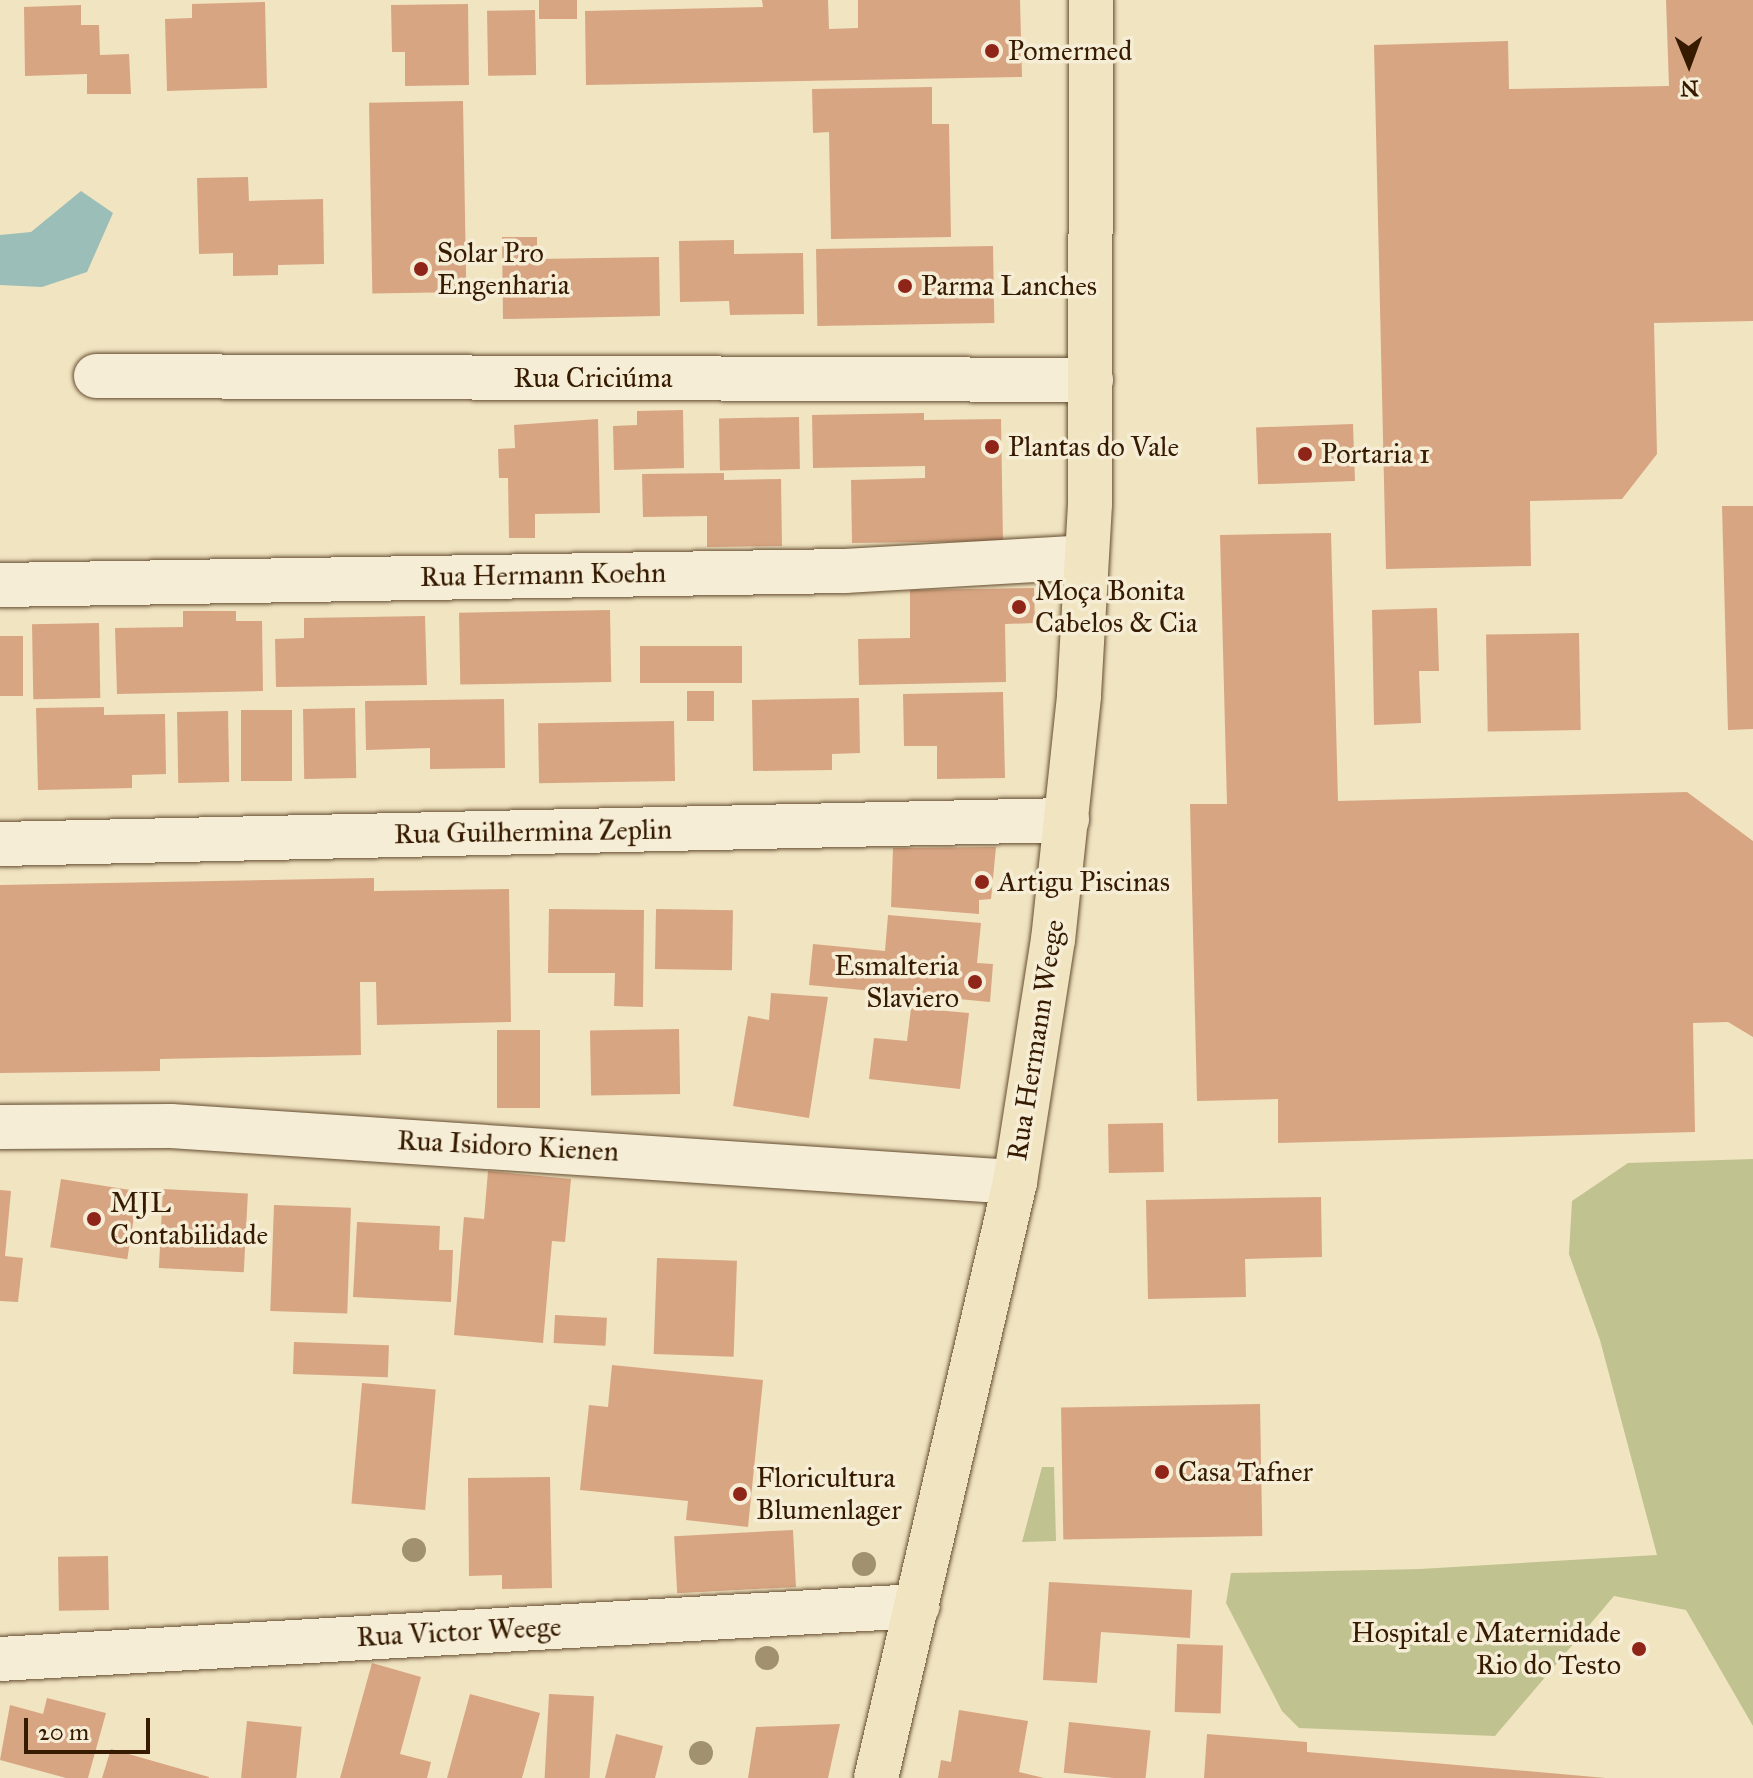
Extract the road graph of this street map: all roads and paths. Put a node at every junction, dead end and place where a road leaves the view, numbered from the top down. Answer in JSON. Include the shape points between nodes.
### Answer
{"nodes":[{"id":1,"x":1091,"y":0,"type":"edge"},
{"id":2,"x":96,"y":376,"type":"dead end"},
{"id":3,"x":1091,"y":380,"type":"junction"},
{"id":4,"x":1086,"y":557,"type":"junction"},
{"id":5,"x":0,"y":585,"type":"edge"},
{"id":6,"x":1067,"y":820,"type":"junction"},
{"id":7,"x":0,"y":844,"type":"edge"},
{"id":8,"x":0,"y":1127,"type":"edge"},
{"id":9,"x":1015,"y":1182,"type":"junction"},
{"id":10,"x":917,"y":1606,"type":"junction"},
{"id":11,"x":0,"y":1659,"type":"edge"},
{"id":12,"x":876,"y":1778,"type":"edge"}],
"edges":[{"from":1,"to":3,"type":"main road","name":"Rua Hermann Weege"},
{"from":2,"to":3,"type":"street","name":"Rua Criciúma"},
{"from":3,"to":4,"type":"main road","name":"Rua Hermann Weege"},
{"from":4,"to":5,"type":"street","name":"Rua Hermann Koehn","via":[[845,571]]},
{"from":4,"to":6,"type":"main road","name":"Rua Hermann Weege"},
{"from":6,"to":7,"type":"street","name":"Rua Guilhermina Zeplin"},
{"from":6,"to":9,"type":"main road","name":"Rua Hermann Weege"},
{"from":8,"to":9,"type":"street","name":"Rua Isidoro Kienen","via":[[171,1126]]},
{"from":9,"to":10,"type":"main road","name":"Rua Hermann Weege"},
{"from":10,"to":11,"type":"street","name":"Rua Victor Weege"},
{"from":10,"to":12,"type":"main road","name":"Rua Hermann Weege"}]}
